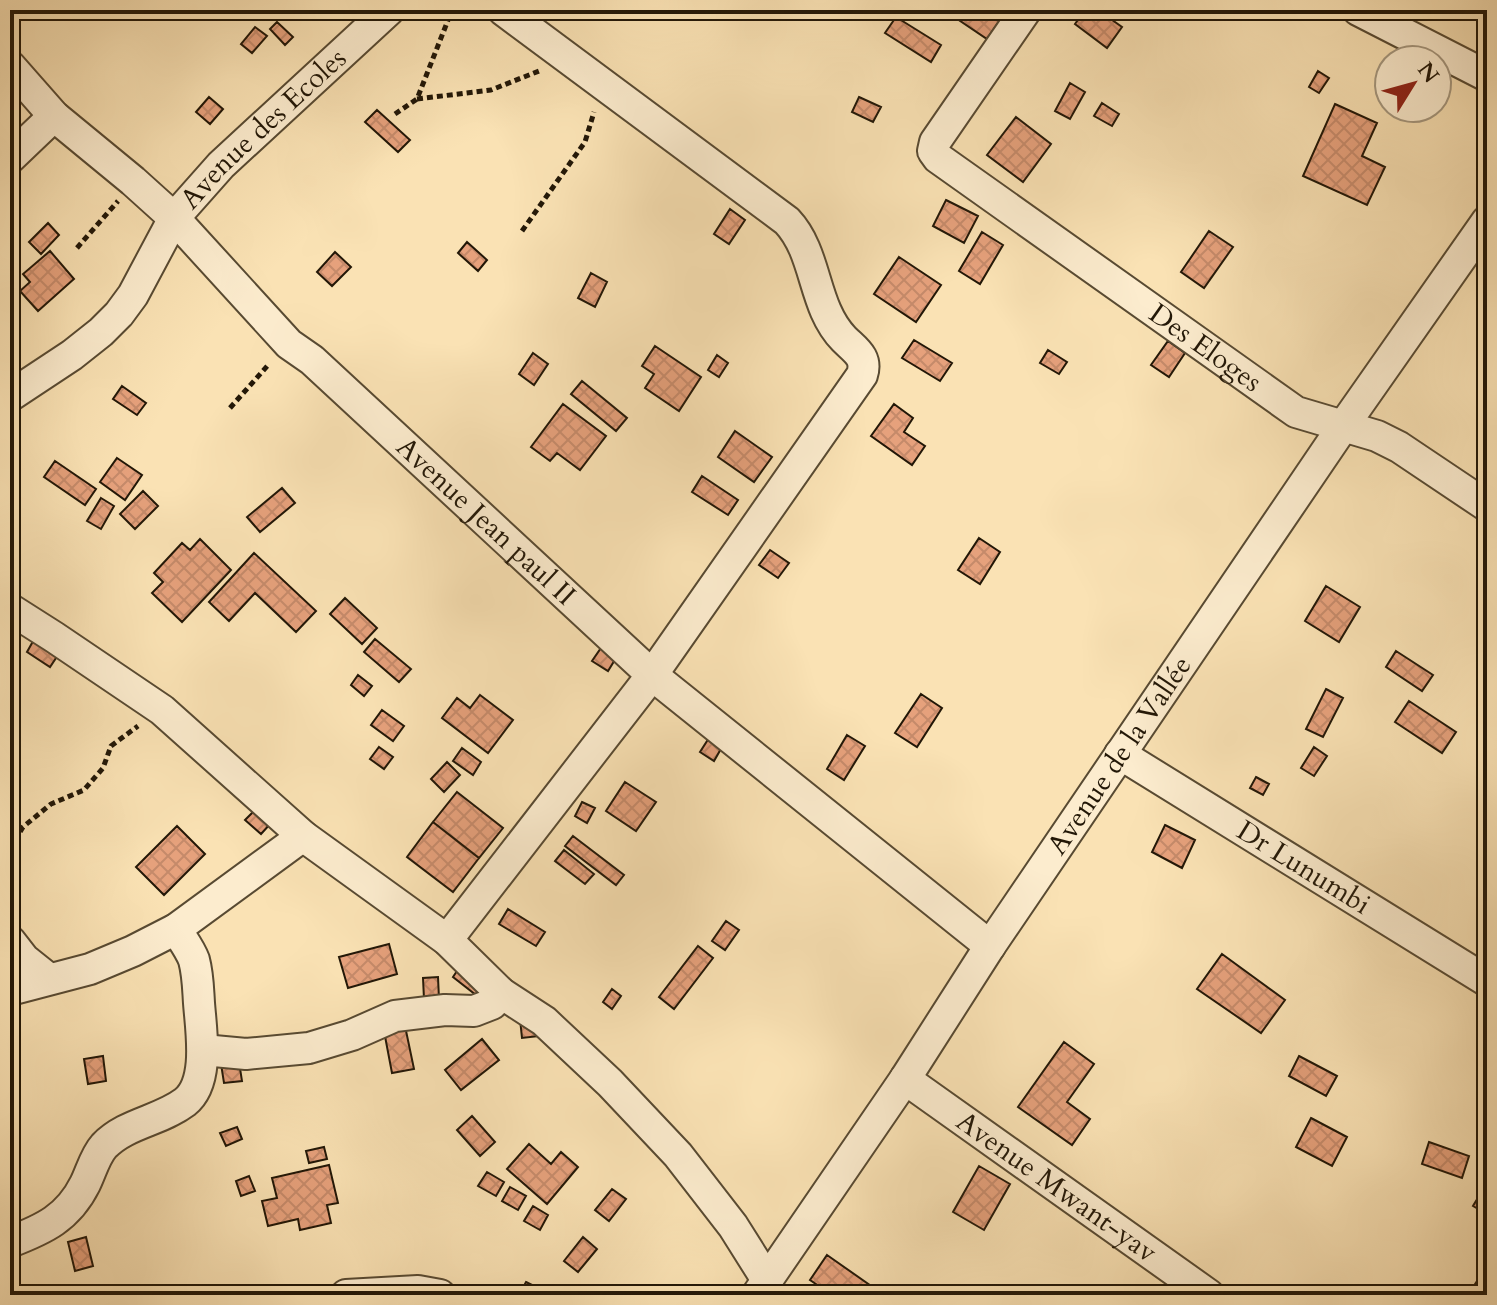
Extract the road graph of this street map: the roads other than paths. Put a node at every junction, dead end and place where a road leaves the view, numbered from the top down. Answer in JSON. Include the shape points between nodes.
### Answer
{"nodes":[{"id":1,"x":389,"y":10,"type":"edge"},
{"id":2,"x":503,"y":10,"type":"edge"},
{"id":3,"x":1026,"y":10,"type":"edge"},
{"id":4,"x":1358,"y":10,"type":"edge"},
{"id":5,"x":10,"y":66,"type":"edge"},
{"id":6,"x":1487,"y":76,"type":"edge"},
{"id":7,"x":54,"y":116,"type":"junction"},
{"id":8,"x":10,"y":158,"type":"edge"},
{"id":9,"x":174,"y":218,"type":"junction"},
{"id":10,"x":1487,"y":221,"type":"edge"},
{"id":11,"x":10,"y":396,"type":"edge"},
{"id":12,"x":1344,"y":425,"type":"junction"},
{"id":13,"x":1487,"y":506,"type":"edge"},
{"id":14,"x":10,"y":609,"type":"edge"},
{"id":15,"x":652,"y":675,"type":"junction"},
{"id":16,"x":1120,"y":754,"type":"junction"},
{"id":17,"x":303,"y":836,"type":"junction"},
{"id":18,"x":176,"y":929,"type":"junction"},
{"id":19,"x":447,"y":940,"type":"junction"},
{"id":20,"x":10,"y":941,"type":"edge"},
{"id":21,"x":990,"y":946,"type":"junction"},
{"id":22,"x":49,"y":979,"type":"junction"},
{"id":23,"x":1487,"y":981,"type":"edge"},
{"id":24,"x":10,"y":990,"type":"edge"},
{"id":25,"x":501,"y":993,"type":"junction"},
{"id":26,"x":203,"y":1050,"type":"junction"},
{"id":27,"x":905,"y":1079,"type":"junction"},
{"id":28,"x":10,"y":1242,"type":"edge"},
{"id":29,"x":762,"y":1287,"type":"edge"},
{"id":30,"x":346,"y":1295,"type":"edge"},
{"id":31,"x":440,"y":1295,"type":"edge"},
{"id":32,"x":1209,"y":1295,"type":"edge"}],
"edges":[{"from":1,"to":9,"type":"street","name":"Avenue des Ecoles","via":[[221,165]]},
{"from":2,"to":15,"type":"street","via":[[787,221],[805,247],[832,323],[864,364],[862,375]]},
{"from":3,"to":12,"type":"street","name":"Des Eloges","via":[[935,142],[938,158],[1296,412]]},
{"from":4,"to":6,"type":"street"},
{"from":5,"to":7,"type":"street","name":"Avenue Jean paul II"},
{"from":7,"to":8,"type":"street"},
{"from":7,"to":9,"type":"street","name":"Avenue Jean paul II"},
{"from":9,"to":11,"type":"street","name":"Avenue des Ecoles","via":[[119,314],[72,355]]},
{"from":9,"to":15,"type":"street","name":"Avenue Jean paul II","via":[[289,344]]},
{"from":10,"to":12,"type":"street","name":"Avenue de la Vallée"},
{"from":12,"to":13,"type":"street","name":"Des Eloges","via":[[1399,447]]},
{"from":12,"to":16,"type":"street","name":"Avenue de la Vallée"},
{"from":14,"to":17,"type":"street","via":[[162,710]]},
{"from":15,"to":19,"type":"street"},
{"from":15,"to":21,"type":"street","name":"Avenue Jean paul II"},
{"from":16,"to":21,"type":"street","name":"Avenue de la Vallée"},
{"from":16,"to":23,"type":"street","name":"Dr Lunumbi"},
{"from":17,"to":18,"type":"street"},
{"from":17,"to":19,"type":"street"},
{"from":18,"to":22,"type":"street","via":[[90,969]]},
{"from":18,"to":26,"type":"street","via":[[199,980]]},
{"from":19,"to":25,"type":"street"},
{"from":20,"to":22,"type":"street"},
{"from":21,"to":27,"type":"street","name":"Avenue de la Vallée"},
{"from":22,"to":24,"type":"street"},
{"from":25,"to":26,"type":"street","via":[[492,1004],[474,1011],[395,1016],[309,1048],[246,1054]]},
{"from":25,"to":29,"type":"street","via":[[555,1031],[678,1155],[733,1226]]},
{"from":26,"to":28,"type":"street","via":[[189,1099],[113,1137],[65,1213]]},
{"from":27,"to":29,"type":"street","name":"Avenue de la Vallée"},
{"from":27,"to":32,"type":"street","name":"Avenue Mwant-yav"},
{"from":30,"to":31,"type":"street"}]}
